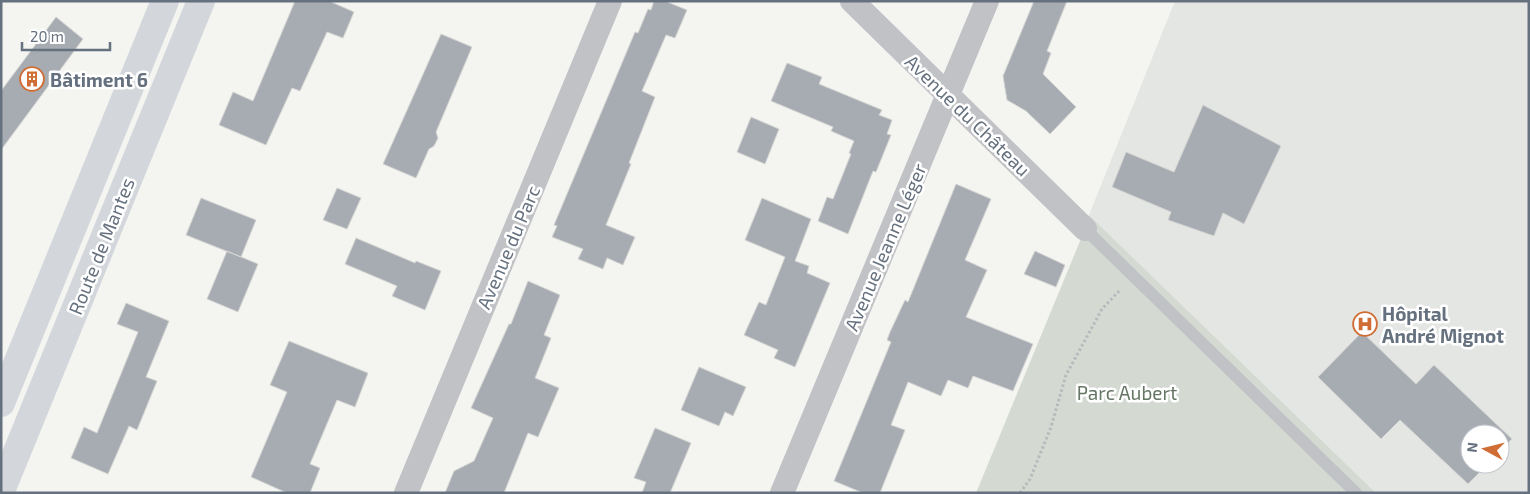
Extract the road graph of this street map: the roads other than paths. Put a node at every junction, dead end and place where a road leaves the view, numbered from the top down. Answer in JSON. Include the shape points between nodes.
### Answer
{"nodes":[{"id":1,"x":165,"y":1,"type":"edge"},
{"id":2,"x":202,"y":1,"type":"edge"},
{"id":3,"x":610,"y":1,"type":"edge"},
{"id":4,"x":852,"y":1,"type":"edge"},
{"id":5,"x":987,"y":1,"type":"edge"},
{"id":6,"x":948,"y":96,"type":"junction"},
{"id":7,"x":1085,"y":229,"type":"joint"},
{"id":8,"x":1,"y":403,"type":"edge"},
{"id":9,"x":1,"y":491,"type":"edge"},
{"id":10,"x":406,"y":493,"type":"edge"},
{"id":11,"x":782,"y":493,"type":"edge"},
{"id":12,"x":1356,"y":493,"type":"edge"}],
"edges":[{"from":1,"to":8,"type":"main road","name":"Route de Mantes"},
{"from":2,"to":9,"type":"main road","name":"Route de Mantes"},
{"from":3,"to":10,"type":"street","name":"Avenue du Parc"},
{"from":4,"to":6,"type":"street","name":"Avenue du Château"},
{"from":5,"to":6,"type":"street","name":"Avenue Jeanne Léger"},
{"from":6,"to":7,"type":"street","name":"Avenue du Château"},
{"from":6,"to":11,"type":"street","name":"Avenue Jeanne Léger"},
{"from":7,"to":12,"type":"lane"}]}
